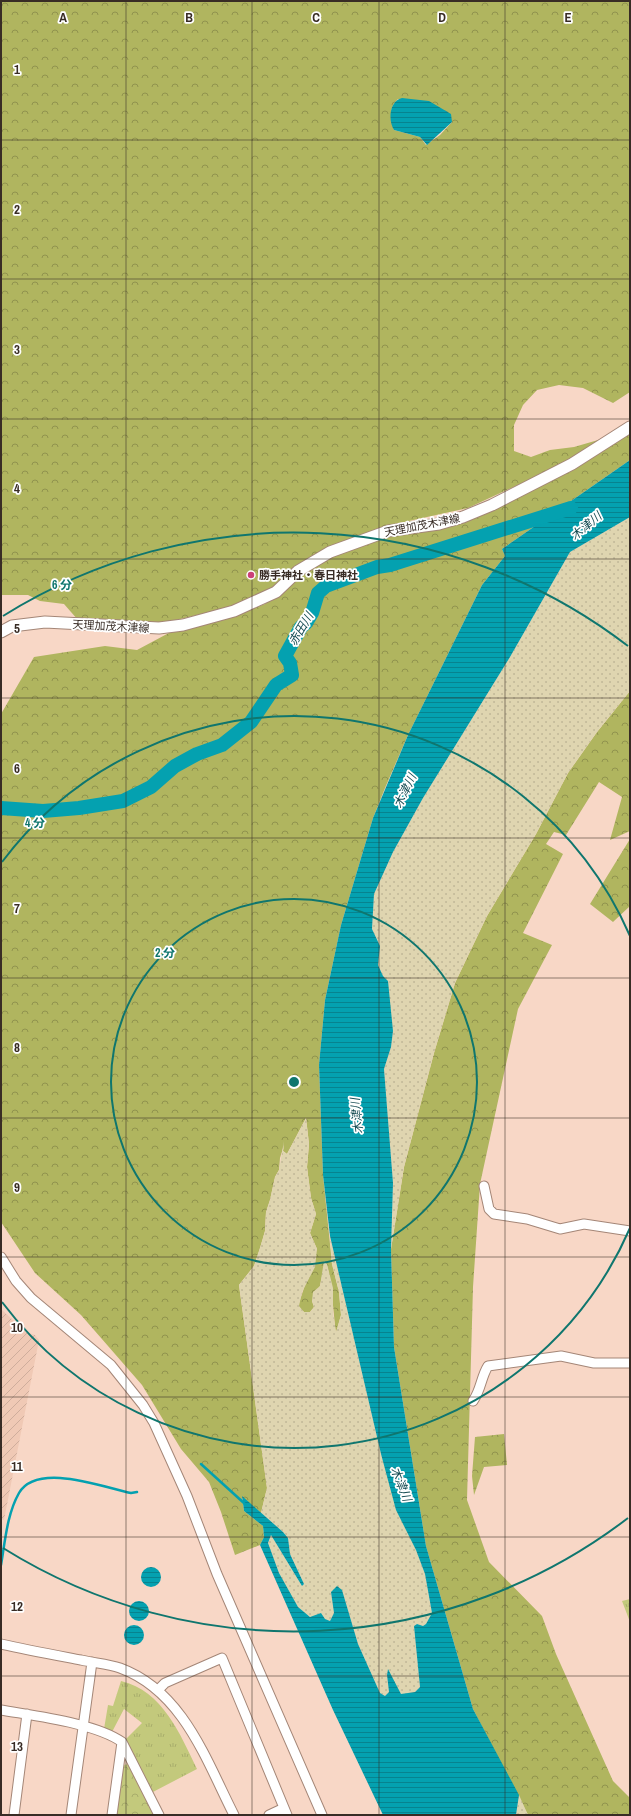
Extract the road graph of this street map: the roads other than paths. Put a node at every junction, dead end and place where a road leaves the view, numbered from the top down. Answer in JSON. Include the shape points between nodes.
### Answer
{"nodes":[{"id":1,"x":630,"y":427,"type":"edge"},
{"id":2,"x":1,"y":632,"type":"edge"},
{"id":3,"x":484,"y":1186,"type":"dead end"},
{"id":4,"x":630,"y":1231,"type":"edge"},
{"id":5,"x":1,"y":1257,"type":"edge"},
{"id":6,"x":630,"y":1364,"type":"edge"},
{"id":7,"x":473,"y":1401,"type":"dead end"},
{"id":8,"x":1,"y":1644,"type":"edge"},
{"id":9,"x":92,"y":1662,"type":"junction"},
{"id":10,"x":158,"y":1690,"type":"junction"},
{"id":11,"x":1,"y":1710,"type":"edge"},
{"id":12,"x":27,"y":1714,"type":"junction"},
{"id":13,"x":82,"y":1726,"type":"junction"},
{"id":14,"x":122,"y":1742,"type":"junction"},
{"id":15,"x":285,"y":1811,"type":"edge"},
{"id":16,"x":14,"y":1815,"type":"edge"},
{"id":17,"x":70,"y":1815,"type":"edge"},
{"id":18,"x":112,"y":1815,"type":"edge"},
{"id":19,"x":159,"y":1815,"type":"edge"},
{"id":20,"x":234,"y":1815,"type":"edge"},
{"id":21,"x":269,"y":1815,"type":"edge"},
{"id":22,"x":322,"y":1815,"type":"edge"}],
"edges":[{"from":1,"to":2,"type":"main road","name":"天理加茂木津線","via":[[572,464],[492,505],[439,524],[388,531],[330,552],[298,571],[276,592],[234,611],[159,628],[45,622],[12,626]]},
{"from":3,"to":4,"type":"street","via":[[489,1209],[494,1214],[527,1219],[560,1229],[584,1224]]},
{"from":5,"to":22,"type":"street","via":[[16,1281],[31,1298],[112,1366],[154,1423],[188,1496],[217,1574]]},
{"from":6,"to":7,"type":"street","via":[[594,1363],[561,1356],[488,1366],[478,1395]]},
{"from":8,"to":9,"type":"street"},
{"from":9,"to":10,"type":"street","via":[[119,1668]]},
{"from":9,"to":13,"type":"street"},
{"from":10,"to":15,"type":"street","via":[[165,1683],[222,1658]]},
{"from":10,"to":20,"type":"street","via":[[175,1707],[193,1735]]},
{"from":11,"to":12,"type":"street"},
{"from":12,"to":13,"type":"street"},
{"from":12,"to":16,"type":"street"},
{"from":13,"to":14,"type":"street","via":[[105,1732]]},
{"from":13,"to":17,"type":"street"},
{"from":14,"to":18,"type":"street"},
{"from":14,"to":19,"type":"street"},
{"from":15,"to":21,"type":"street"}]}
